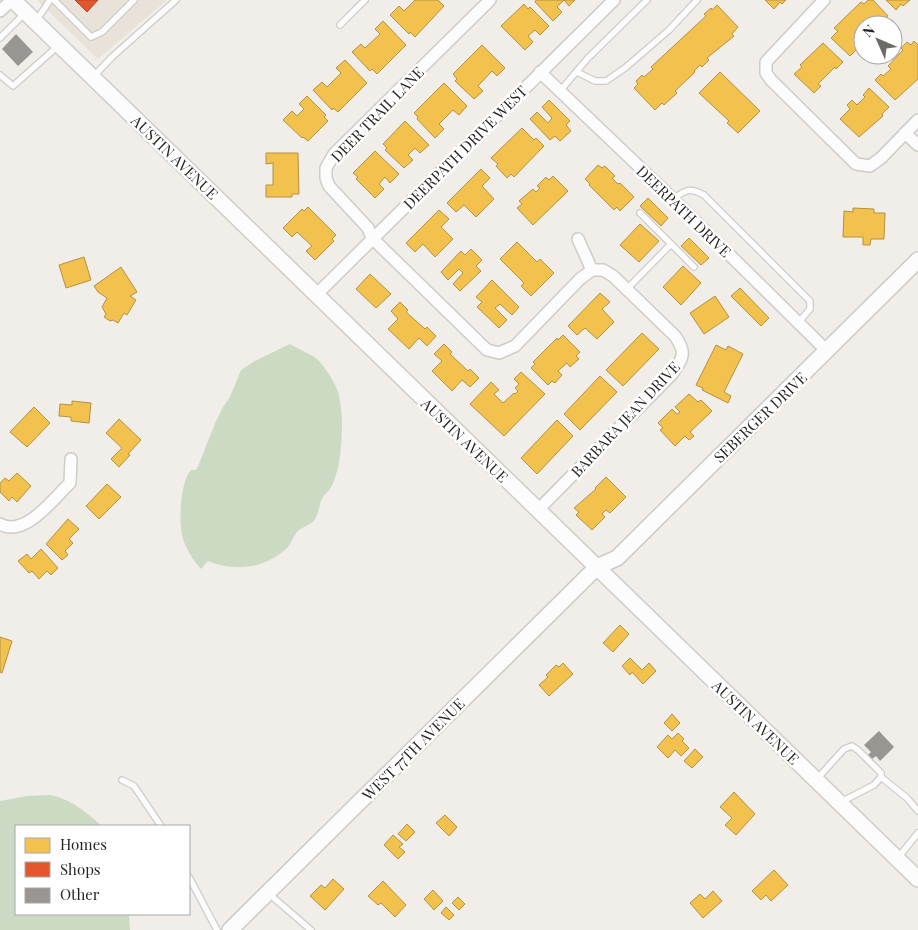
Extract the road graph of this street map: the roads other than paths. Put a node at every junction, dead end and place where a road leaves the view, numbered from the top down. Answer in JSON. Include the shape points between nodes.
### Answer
{"nodes":[{"id":1,"x":13,"y":0,"type":"edge"},
{"id":2,"x":50,"y":0,"type":"edge"},
{"id":3,"x":54,"y":0,"type":"edge"},
{"id":4,"x":134,"y":0,"type":"edge"},
{"id":5,"x":176,"y":0,"type":"edge"},
{"id":6,"x":365,"y":0,"type":"edge"},
{"id":7,"x":490,"y":0,"type":"edge"},
{"id":8,"x":614,"y":0,"type":"edge"},
{"id":9,"x":647,"y":0,"type":"edge"},
{"id":10,"x":697,"y":0,"type":"edge"},
{"id":11,"x":824,"y":0,"type":"edge"},
{"id":12,"x":0,"y":11,"type":"edge"},
{"id":13,"x":31,"y":17,"type":"junction"},
{"id":14,"x":340,"y":25,"type":"dead end"},
{"id":15,"x":0,"y":38,"type":"edge"},
{"id":16,"x":59,"y":44,"type":"junction"},
{"id":17,"x":540,"y":72,"type":"junction"},
{"id":18,"x":577,"y":72,"type":"junction"},
{"id":19,"x":0,"y":75,"type":"edge"},
{"id":20,"x":93,"y":77,"type":"junction"},
{"id":21,"x":560,"y":91,"type":"junction"},
{"id":22,"x":918,"y":120,"type":"edge"},
{"id":23,"x":905,"y":133,"type":"junction"},
{"id":24,"x":918,"y":145,"type":"edge"},
{"id":25,"x":673,"y":199,"type":"junction"},
{"id":26,"x":640,"y":213,"type":"dead end"},
{"id":27,"x":372,"y":238,"type":"junction"},
{"id":28,"x":578,"y":239,"type":"dead end"},
{"id":29,"x":671,"y":244,"type":"junction"},
{"id":30,"x":918,"y":260,"type":"edge"},
{"id":31,"x":694,"y":267,"type":"dead end"},
{"id":32,"x":592,"y":270,"type":"junction"},
{"id":33,"x":627,"y":289,"type":"junction"},
{"id":34,"x":317,"y":294,"type":"junction"},
{"id":35,"x":798,"y":322,"type":"junction"},
{"id":36,"x":827,"y":351,"type":"junction"},
{"id":37,"x":71,"y":458,"type":"dead end"},
{"id":38,"x":538,"y":510,"type":"junction"},
{"id":39,"x":0,"y":524,"type":"edge"},
{"id":40,"x":597,"y":568,"type":"junction"},
{"id":41,"x":881,"y":777,"type":"junction"},
{"id":42,"x":122,"y":780,"type":"dead end"},
{"id":43,"x":816,"y":780,"type":"junction"},
{"id":44,"x":840,"y":803,"type":"junction"},
{"id":45,"x":918,"y":811,"type":"edge"},
{"id":46,"x":161,"y":825,"type":"edge"},
{"id":47,"x":918,"y":834,"type":"edge"},
{"id":48,"x":898,"y":859,"type":"junction"},
{"id":49,"x":190,"y":879,"type":"edge"},
{"id":50,"x":918,"y":879,"type":"edge"},
{"id":51,"x":268,"y":893,"type":"junction"},
{"id":52,"x":216,"y":930,"type":"edge"},
{"id":53,"x":230,"y":930,"type":"edge"},
{"id":54,"x":311,"y":930,"type":"edge"}],
"edges":[{"from":1,"to":12,"type":"street"},
{"from":1,"to":13,"type":"street","name":"AUSTIN AVENUE"},
{"from":2,"to":13,"type":"lane"},
{"from":3,"to":4,"type":"lane","via":[[92,37],[102,32]]},
{"from":5,"to":20,"type":"lane"},
{"from":6,"to":14,"type":"lane"},
{"from":7,"to":27,"type":"street","name":"DEER TRAIL LANE","via":[[329,161],[326,178],[329,186],[368,228]]},
{"from":8,"to":17,"type":"street","name":"DEERPATH DRIVE WEST"},
{"from":9,"to":18,"type":"lane"},
{"from":10,"to":18,"type":"lane","via":[[669,30],[606,82],[595,82]]},
{"from":11,"to":23,"type":"street","via":[[766,62],[766,73],[856,164],[870,166]]},
{"from":13,"to":15,"type":"lane"},
{"from":13,"to":16,"type":"street","name":"AUSTIN AVENUE"},
{"from":16,"to":19,"type":"lane","via":[[14,86]]},
{"from":16,"to":20,"type":"street","name":"AUSTIN AVENUE"},
{"from":17,"to":21,"type":"street","name":"DEERPATH DRIVE"},
{"from":17,"to":27,"type":"street","name":"DEERPATH DRIVE WEST"},
{"from":18,"to":21,"type":"lane"},
{"from":20,"to":34,"type":"street","name":"AUSTIN AVENUE"},
{"from":21,"to":25,"type":"street","name":"DEERPATH DRIVE"},
{"from":22,"to":23,"type":"street"},
{"from":23,"to":24,"type":"street"},
{"from":25,"to":35,"type":"street","name":"DEERPATH DRIVE"},
{"from":25,"to":35,"type":"lane","via":[[685,190],[704,194],[810,301],[810,309]]},
{"from":26,"to":29,"type":"lane"},
{"from":27,"to":32,"type":"street","via":[[487,350],[499,353],[515,346]]},
{"from":27,"to":34,"type":"street","name":"DEERPATH DRIVE WEST"},
{"from":28,"to":32,"type":"street"},
{"from":29,"to":31,"type":"lane"},
{"from":29,"to":33,"type":"lane"},
{"from":30,"to":36,"type":"street","name":"SEBERGER DRIVE"},
{"from":32,"to":33,"type":"street","name":"BARBARA JEAN DRIVE","via":[[603,270]]},
{"from":33,"to":38,"type":"street","name":"BARBARA JEAN DRIVE","via":[[674,336],[683,350],[682,360]]},
{"from":34,"to":38,"type":"street","name":"AUSTIN AVENUE"},
{"from":35,"to":36,"type":"street","name":"DEERPATH DRIVE"},
{"from":36,"to":40,"type":"street","name":"SEBERGER DRIVE","via":[[617,558]]},
{"from":37,"to":39,"type":"street","via":[[70,483],[32,520],[16,528]]},
{"from":38,"to":40,"type":"street","name":"AUSTIN AVENUE"},
{"from":40,"to":43,"type":"street","name":"AUSTIN AVENUE"},
{"from":40,"to":51,"type":"street","name":"WEST 77TH AVENUE"},
{"from":41,"to":43,"type":"lane","via":[[881,773],[859,751],[849,746]]},
{"from":41,"to":44,"type":"lane","via":[[874,785]]},
{"from":41,"to":45,"type":"lane"},
{"from":42,"to":46,"type":"lane","via":[[134,786]]},
{"from":43,"to":44,"type":"street","name":"AUSTIN AVENUE"},
{"from":44,"to":48,"type":"street","name":"AUSTIN AVENUE"},
{"from":47,"to":48,"type":"lane"},
{"from":48,"to":50,"type":"street","name":"AUSTIN AVENUE"},
{"from":49,"to":52,"type":"lane"},
{"from":51,"to":53,"type":"street","name":"WEST 77TH AVENUE"},
{"from":51,"to":54,"type":"lane"}]}
